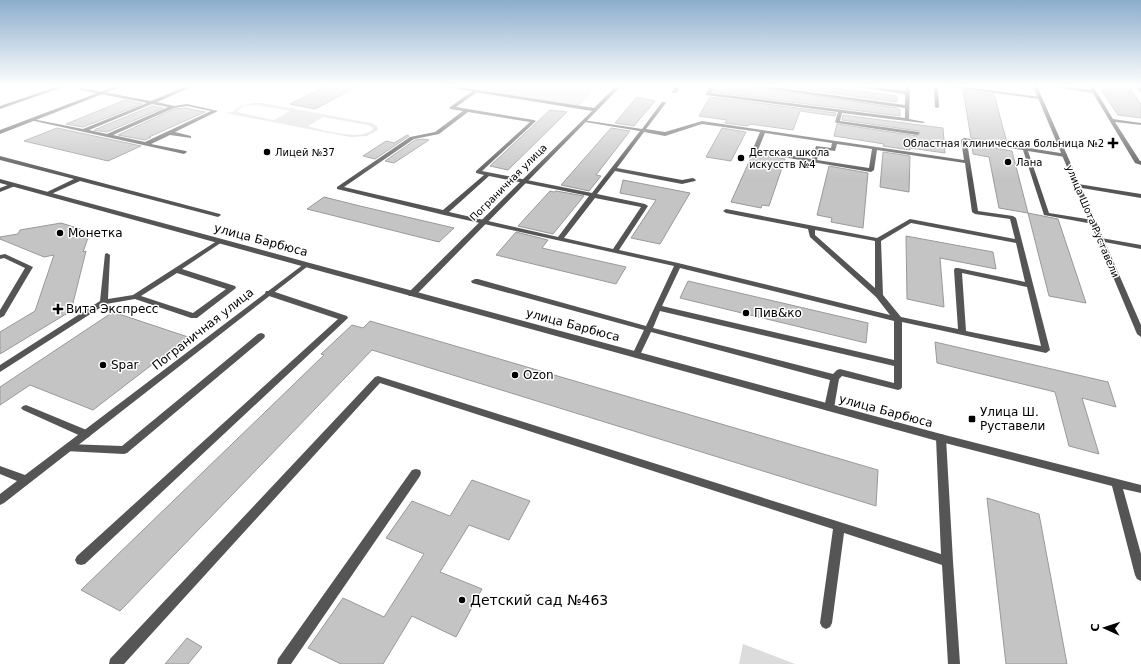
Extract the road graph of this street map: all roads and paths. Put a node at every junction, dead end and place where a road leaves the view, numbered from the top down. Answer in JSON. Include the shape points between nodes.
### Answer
{"nodes":[{"id":1,"x":40,"y":117,"type":"edge"},
{"id":2,"x":117,"y":117,"type":"edge"},
{"id":3,"x":151,"y":117,"type":"edge"},
{"id":4,"x":203,"y":117,"type":"edge"},
{"id":5,"x":458,"y":117,"type":"edge"},
{"id":6,"x":510,"y":117,"type":"edge"},
{"id":7,"x":589,"y":117,"type":"edge"},
{"id":8,"x":653,"y":117,"type":"edge"},
{"id":9,"x":839,"y":117,"type":"edge"},
{"id":10,"x":882,"y":117,"type":"edge"},
{"id":11,"x":907,"y":117,"type":"edge"},
{"id":12,"x":1048,"y":117,"type":"edge"},
{"id":13,"x":1110,"y":117,"type":"edge"},
{"id":14,"x":32,"y":120,"type":"junction"},
{"id":15,"x":907,"y":120,"type":"junction"},
{"id":16,"x":1112,"y":120,"type":"junction"},
{"id":17,"x":585,"y":121,"type":"junction"},
{"id":18,"x":922,"y":122,"type":"dead end"},
{"id":19,"x":1141,"y":124,"type":"edge"},
{"id":20,"x":643,"y":130,"type":"junction"},
{"id":21,"x":83,"y":131,"type":"junction"},
{"id":22,"x":763,"y":131,"type":"junction"},
{"id":23,"x":0,"y":132,"type":"edge"},
{"id":24,"x":170,"y":133,"type":"junction"},
{"id":25,"x":917,"y":133,"type":"dead end"},
{"id":26,"x":107,"y":136,"type":"junction"},
{"id":27,"x":189,"y":137,"type":"dead end"},
{"id":28,"x":835,"y":142,"type":"junction"},
{"id":29,"x":146,"y":144,"type":"junction"},
{"id":30,"x":875,"y":148,"type":"junction"},
{"id":31,"x":1025,"y":149,"type":"junction"},
{"id":32,"x":184,"y":152,"type":"dead end"},
{"id":33,"x":1065,"y":154,"type":"junction"},
{"id":34,"x":0,"y":158,"type":"edge"},
{"id":35,"x":814,"y":161,"type":"junction"},
{"id":36,"x":966,"y":162,"type":"junction"},
{"id":37,"x":1141,"y":163,"type":"edge"},
{"id":38,"x":614,"y":169,"type":"junction"},
{"id":39,"x":488,"y":174,"type":"junction"},
{"id":40,"x":79,"y":179,"type":"junction"},
{"id":41,"x":693,"y":180,"type":"dead end"},
{"id":42,"x":0,"y":181,"type":"edge"},
{"id":43,"x":524,"y":182,"type":"junction"},
{"id":44,"x":13,"y":184,"type":"junction"},
{"id":45,"x":1078,"y":186,"type":"junction"},
{"id":46,"x":0,"y":190,"type":"edge"},
{"id":47,"x":47,"y":194,"type":"junction"},
{"id":48,"x":593,"y":195,"type":"junction"},
{"id":49,"x":1141,"y":196,"type":"edge"},
{"id":50,"x":726,"y":211,"type":"dead end"},
{"id":51,"x":444,"y":212,"type":"junction"},
{"id":52,"x":218,"y":215,"type":"dead end"},
{"id":53,"x":484,"y":222,"type":"junction"},
{"id":54,"x":1094,"y":222,"type":"junction"},
{"id":55,"x":811,"y":227,"type":"junction"},
{"id":56,"x":560,"y":239,"type":"junction"},
{"id":57,"x":878,"y":240,"type":"junction"},
{"id":58,"x":1101,"y":240,"type":"junction"},
{"id":59,"x":220,"y":241,"type":"junction"},
{"id":60,"x":1019,"y":242,"type":"junction"},
{"id":61,"x":1141,"y":247,"type":"edge"},
{"id":62,"x":615,"y":251,"type":"junction"},
{"id":63,"x":107,"y":256,"type":"dead end"},
{"id":64,"x":0,"y":257,"type":"edge"},
{"id":65,"x":306,"y":265,"type":"junction"},
{"id":66,"x":678,"y":265,"type":"junction"},
{"id":67,"x":176,"y":270,"type":"junction"},
{"id":68,"x":475,"y":281,"type":"dead end"},
{"id":69,"x":1030,"y":285,"type":"junction"},
{"id":70,"x":269,"y":293,"type":"junction"},
{"id":71,"x":412,"y":294,"type":"junction"},
{"id":72,"x":879,"y":295,"type":"junction"},
{"id":73,"x":135,"y":297,"type":"junction"},
{"id":74,"x":104,"y":302,"type":"junction"},
{"id":75,"x":659,"y":308,"type":"junction"},
{"id":76,"x":0,"y":316,"type":"edge"},
{"id":77,"x":898,"y":319,"type":"junction"},
{"id":78,"x":648,"y":329,"type":"junction"},
{"id":79,"x":962,"y":332,"type":"junction"},
{"id":80,"x":1141,"y":334,"type":"edge"},
{"id":81,"x":261,"y":336,"type":"dead end"},
{"id":82,"x":636,"y":355,"type":"junction"},
{"id":83,"x":899,"y":364,"type":"junction"},
{"id":84,"x":0,"y":369,"type":"edge"},
{"id":85,"x":834,"y":378,"type":"junction"},
{"id":86,"x":26,"y":408,"type":"dead end"},
{"id":87,"x":829,"y":408,"type":"junction"},
{"id":88,"x":86,"y":434,"type":"junction"},
{"id":89,"x":941,"y":438,"type":"junction"},
{"id":90,"x":68,"y":448,"type":"junction"},
{"id":91,"x":0,"y":470,"type":"edge"},
{"id":92,"x":416,"y":473,"type":"dead end"},
{"id":93,"x":26,"y":480,"type":"junction"},
{"id":94,"x":1116,"y":483,"type":"junction"},
{"id":95,"x":1141,"y":489,"type":"edge"},
{"id":96,"x":0,"y":500,"type":"edge"},
{"id":97,"x":839,"y":526,"type":"junction"},
{"id":98,"x":81,"y":560,"type":"dead end"},
{"id":99,"x":947,"y":561,"type":"junction"},
{"id":100,"x":1141,"y":575,"type":"edge"},
{"id":101,"x":826,"y":623,"type":"dead end"},
{"id":102,"x":115,"y":664,"type":"edge"},
{"id":103,"x":282,"y":664,"type":"edge"},
{"id":104,"x":954,"y":664,"type":"edge"}],
"edges":[{"from":1,"to":14,"type":"street"},
{"from":2,"to":21,"type":"street"},
{"from":3,"to":26,"type":"street"},
{"from":4,"to":24,"type":"street"},
{"from":5,"to":51,"type":"street","via":[[437,133],[412,138],[339,188]]},
{"from":6,"to":39,"type":"street","via":[[534,121],[478,172]]},
{"from":7,"to":17,"type":"street","name":"Пограничная улица"},
{"from":8,"to":20,"type":"street"},
{"from":9,"to":25,"type":"street","via":[[837,122]]},
{"from":10,"to":15,"type":"street"},
{"from":11,"to":15,"type":"street"},
{"from":12,"to":33,"type":"street","name":"улица Шота Руставели"},
{"from":13,"to":16,"type":"street"},
{"from":14,"to":21,"type":"street"},
{"from":14,"to":23,"type":"street"},
{"from":15,"to":18,"type":"street"},
{"from":16,"to":19,"type":"street"},
{"from":16,"to":37,"type":"street","via":[[1138,163]]},
{"from":17,"to":20,"type":"street"},
{"from":17,"to":43,"type":"street","name":"Пограничная улица"},
{"from":20,"to":22,"type":"street","via":[[665,134],[702,122]]},
{"from":20,"to":38,"type":"street"},
{"from":21,"to":26,"type":"street"},
{"from":22,"to":28,"type":"street"},
{"from":22,"to":35,"type":"street","via":[[755,151]]},
{"from":24,"to":27,"type":"street"},
{"from":24,"to":29,"type":"street"},
{"from":26,"to":29,"type":"street"},
{"from":28,"to":30,"type":"street"},
{"from":28,"to":35,"type":"street","via":[[833,150],[818,147]]},
{"from":29,"to":32,"type":"street"},
{"from":30,"to":35,"type":"street","via":[[872,170]]},
{"from":30,"to":36,"type":"street"},
{"from":31,"to":33,"type":"street"},
{"from":31,"to":36,"type":"street","via":[[964,140]]},
{"from":31,"to":54,"type":"street","via":[[1046,214]]},
{"from":33,"to":45,"type":"street","name":"улица Шота Руставели"},
{"from":34,"to":40,"type":"street"},
{"from":36,"to":60,"type":"street","via":[[975,212],[1013,218]]},
{"from":38,"to":41,"type":"street","via":[[682,182]]},
{"from":38,"to":48,"type":"street"},
{"from":39,"to":43,"type":"street"},
{"from":39,"to":51,"type":"street"},
{"from":40,"to":47,"type":"street"},
{"from":40,"to":52,"type":"street"},
{"from":42,"to":44,"type":"street","name":"улица Барбюса"},
{"from":43,"to":48,"type":"street"},
{"from":43,"to":53,"type":"street","name":"Пограничная улица"},
{"from":44,"to":46,"type":"street"},
{"from":44,"to":47,"type":"street","name":"улица Барбюса"},
{"from":45,"to":49,"type":"street"},
{"from":45,"to":54,"type":"street","name":"улица Шота Руставели"},
{"from":47,"to":59,"type":"street","name":"улица Барбюса"},
{"from":48,"to":56,"type":"street"},
{"from":48,"to":62,"type":"street","via":[[645,206]]},
{"from":50,"to":55,"type":"street"},
{"from":51,"to":53,"type":"street"},
{"from":53,"to":56,"type":"street"},
{"from":53,"to":71,"type":"street","name":"Пограничная улица"},
{"from":54,"to":58,"type":"street","name":"улица Шота Руставели"},
{"from":55,"to":57,"type":"street"},
{"from":55,"to":72,"type":"street","via":[[812,236]]},
{"from":56,"to":62,"type":"street"},
{"from":57,"to":60,"type":"street","via":[[910,221]]},
{"from":57,"to":72,"type":"street"},
{"from":58,"to":61,"type":"street"},
{"from":58,"to":80,"type":"street","name":"улица Шота Руставели"},
{"from":59,"to":65,"type":"street","name":"улица Барбюса"},
{"from":59,"to":67,"type":"street"},
{"from":60,"to":69,"type":"street"},
{"from":62,"to":66,"type":"street"},
{"from":63,"to":74,"type":"street"},
{"from":64,"to":76,"type":"street","via":[[5,256],[29,267]]},
{"from":65,"to":70,"type":"street","name":"Пограничная улица"},
{"from":65,"to":71,"type":"street","name":"улица Барбюса"},
{"from":66,"to":75,"type":"street"},
{"from":66,"to":77,"type":"street"},
{"from":67,"to":73,"type":"street"},
{"from":67,"to":73,"type":"street","via":[[232,288],[194,316]]},
{"from":68,"to":78,"type":"street"},
{"from":69,"to":79,"type":"street","via":[[958,270]]},
{"from":69,"to":79,"type":"street","via":[[1046,350]]},
{"from":70,"to":88,"type":"street","name":"Пограничная улица"},
{"from":70,"to":98,"type":"street","via":[[344,318]]},
{"from":71,"to":82,"type":"street","name":"улица Барбюса"},
{"from":72,"to":77,"type":"street"},
{"from":73,"to":74,"type":"street"},
{"from":74,"to":84,"type":"street"},
{"from":75,"to":78,"type":"street"},
{"from":75,"to":83,"type":"street"},
{"from":77,"to":79,"type":"street"},
{"from":77,"to":83,"type":"street"},
{"from":78,"to":82,"type":"street"},
{"from":78,"to":85,"type":"street"},
{"from":81,"to":90,"type":"street","via":[[124,450]]},
{"from":82,"to":87,"type":"street","name":"улица Барбюса"},
{"from":83,"to":85,"type":"street","via":[[898,387],[840,372]]},
{"from":85,"to":87,"type":"street"},
{"from":86,"to":88,"type":"street"},
{"from":87,"to":89,"type":"street","name":"улица Барбюса"},
{"from":88,"to":90,"type":"street","name":"Пограничная улица"},
{"from":89,"to":94,"type":"street","name":"улица Барбюса"},
{"from":89,"to":99,"type":"street"},
{"from":90,"to":93,"type":"street","name":"Пограничная улица"},
{"from":91,"to":93,"type":"street"},
{"from":92,"to":103,"type":"street"},
{"from":93,"to":96,"type":"street","name":"Пограничная улица"},
{"from":94,"to":95,"type":"street","name":"улица Барбюса"},
{"from":94,"to":100,"type":"street"},
{"from":97,"to":99,"type":"street"},
{"from":97,"to":101,"type":"street"},
{"from":97,"to":102,"type":"street","via":[[378,379]]},
{"from":99,"to":104,"type":"street"}]}
